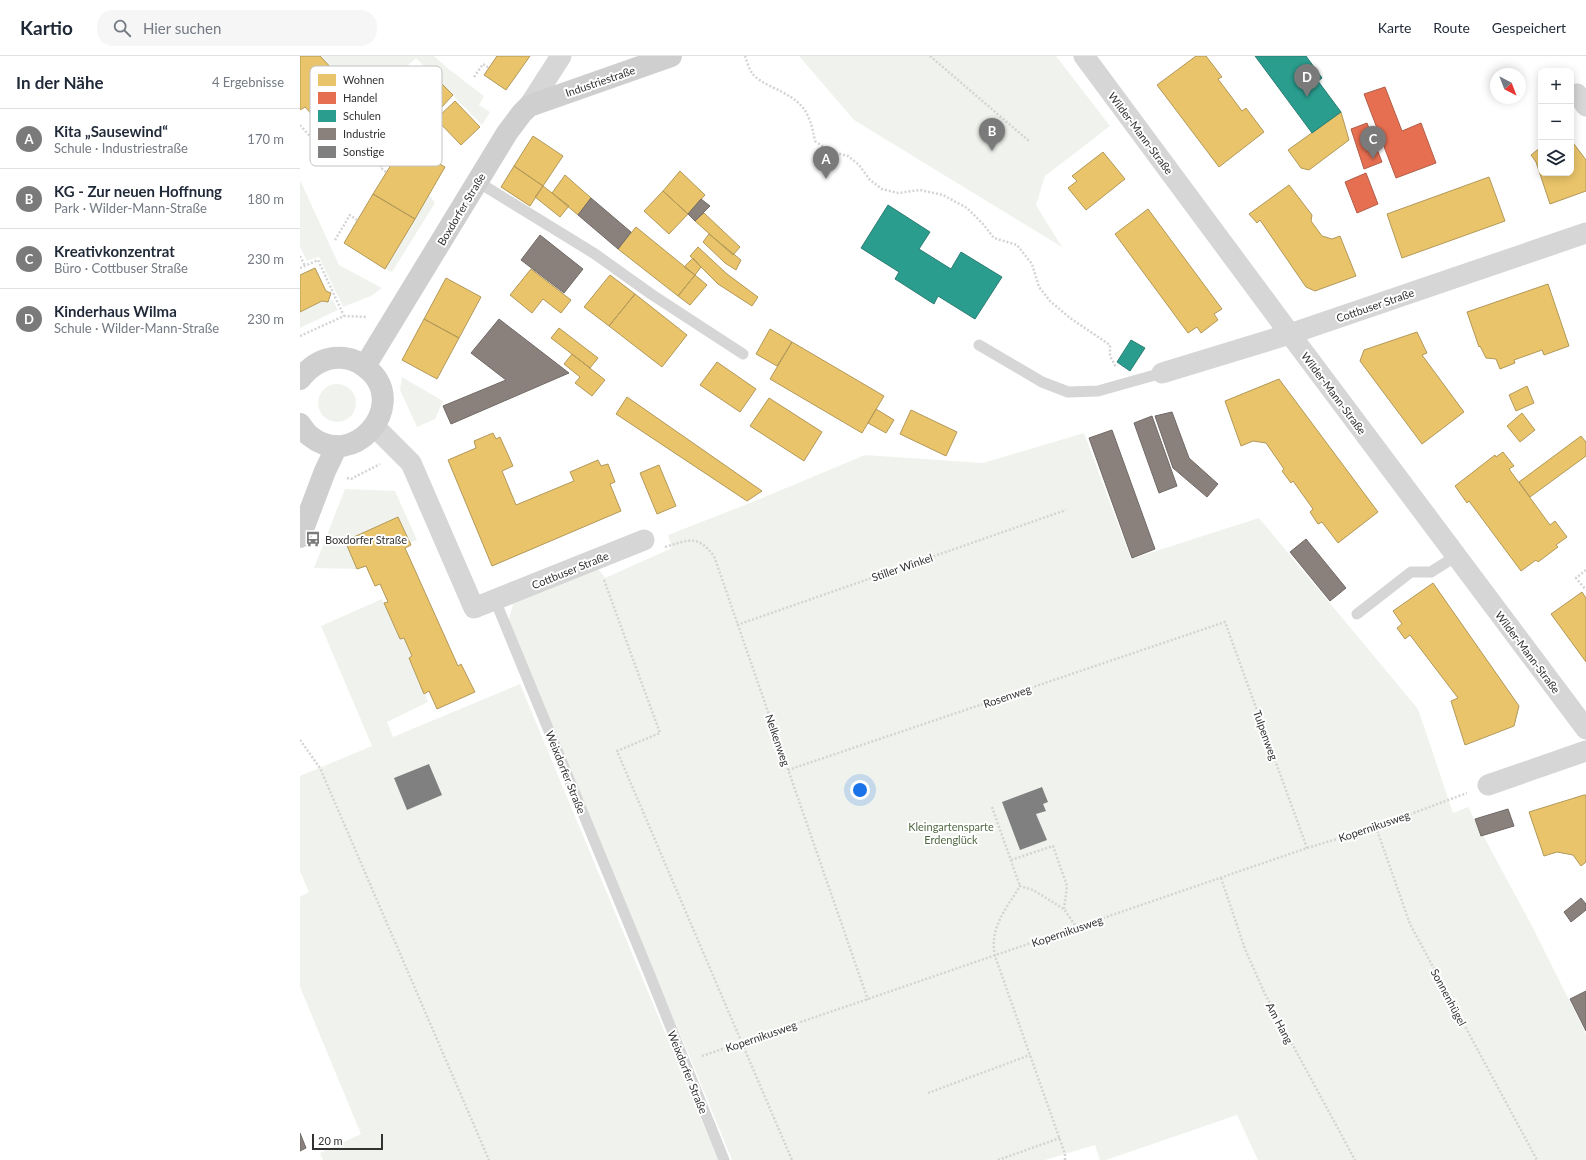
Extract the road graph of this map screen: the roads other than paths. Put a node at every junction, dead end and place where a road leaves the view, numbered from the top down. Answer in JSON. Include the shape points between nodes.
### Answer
{"nodes":[{"id":1,"x":561,"y":56,"type":"edge"},
{"id":2,"x":671,"y":56,"type":"edge"},
{"id":3,"x":1084,"y":56,"type":"edge"},
{"id":4,"x":530,"y":106,"type":"junction"},
{"id":5,"x":478,"y":182,"type":"junction"},
{"id":6,"x":1586,"y":233,"type":"edge"},
{"id":7,"x":1290,"y":334,"type":"junction"},
{"id":8,"x":979,"y":345,"type":"dead end"},
{"id":9,"x":743,"y":354,"type":"dead end"},
{"id":10,"x":365,"y":366,"type":"junction"},
{"id":11,"x":1162,"y":373,"type":"joint"},
{"id":12,"x":300,"y":379,"type":"edge"},
{"id":13,"x":300,"y":424,"type":"edge"},
{"id":14,"x":375,"y":427,"type":"junction"},
{"id":15,"x":337,"y":446,"type":"junction"},
{"id":16,"x":300,"y":537,"type":"edge"},
{"id":17,"x":644,"y":540,"type":"road end"},
{"id":18,"x":1456,"y":556,"type":"junction"},
{"id":19,"x":495,"y":600,"type":"junction"},
{"id":20,"x":1357,"y":614,"type":"dead end"},
{"id":21,"x":1586,"y":729,"type":"edge"},
{"id":22,"x":1586,"y":751,"type":"edge"},
{"id":23,"x":1488,"y":785,"type":"dead end"},
{"id":24,"x":724,"y":1160,"type":"edge"}],
"edges":[{"from":1,"to":4,"type":"street","name":"Boxdorfer Straße"},
{"from":2,"to":4,"type":"street","name":"Industriestraße"},
{"from":3,"to":7,"type":"street","name":"Wilder-Mann-Straße"},
{"from":4,"to":5,"type":"street","name":"Boxdorfer Straße","via":[[507,133]]},
{"from":5,"to":9,"type":"lane","via":[[601,258]]},
{"from":5,"to":10,"type":"street","name":"Boxdorfer Straße"},
{"from":6,"to":7,"type":"street","name":"Cottbuser Straße"},
{"from":7,"to":11,"type":"street","name":"Cottbuser Straße"},
{"from":7,"to":18,"type":"street","name":"Wilder-Mann-Straße"},
{"from":8,"to":11,"type":"lane","via":[[1042,382],[1068,392],[1098,391]]},
{"from":10,"to":12,"type":"street","via":[[351,359],[336,357],[321,361],[308,369]]},
{"from":10,"to":14,"type":"street","via":[[374,375],[380,388],[381,414]]},
{"from":13,"to":15,"type":"street","via":[[310,436],[322,443]]},
{"from":14,"to":15,"type":"street","via":[[365,437],[351,444]]},
{"from":14,"to":19,"type":"street","via":[[411,463],[474,608]]},
{"from":15,"to":16,"type":"street"},
{"from":17,"to":19,"type":"street","name":"Cottbuser Straße"},
{"from":18,"to":20,"type":"lane","via":[[1431,572],[1411,572]]},
{"from":18,"to":21,"type":"street","name":"Wilder-Mann-Straße"},
{"from":19,"to":24,"type":"lane","name":"Weixdorfer Straße"},
{"from":22,"to":23,"type":"street"}]}
